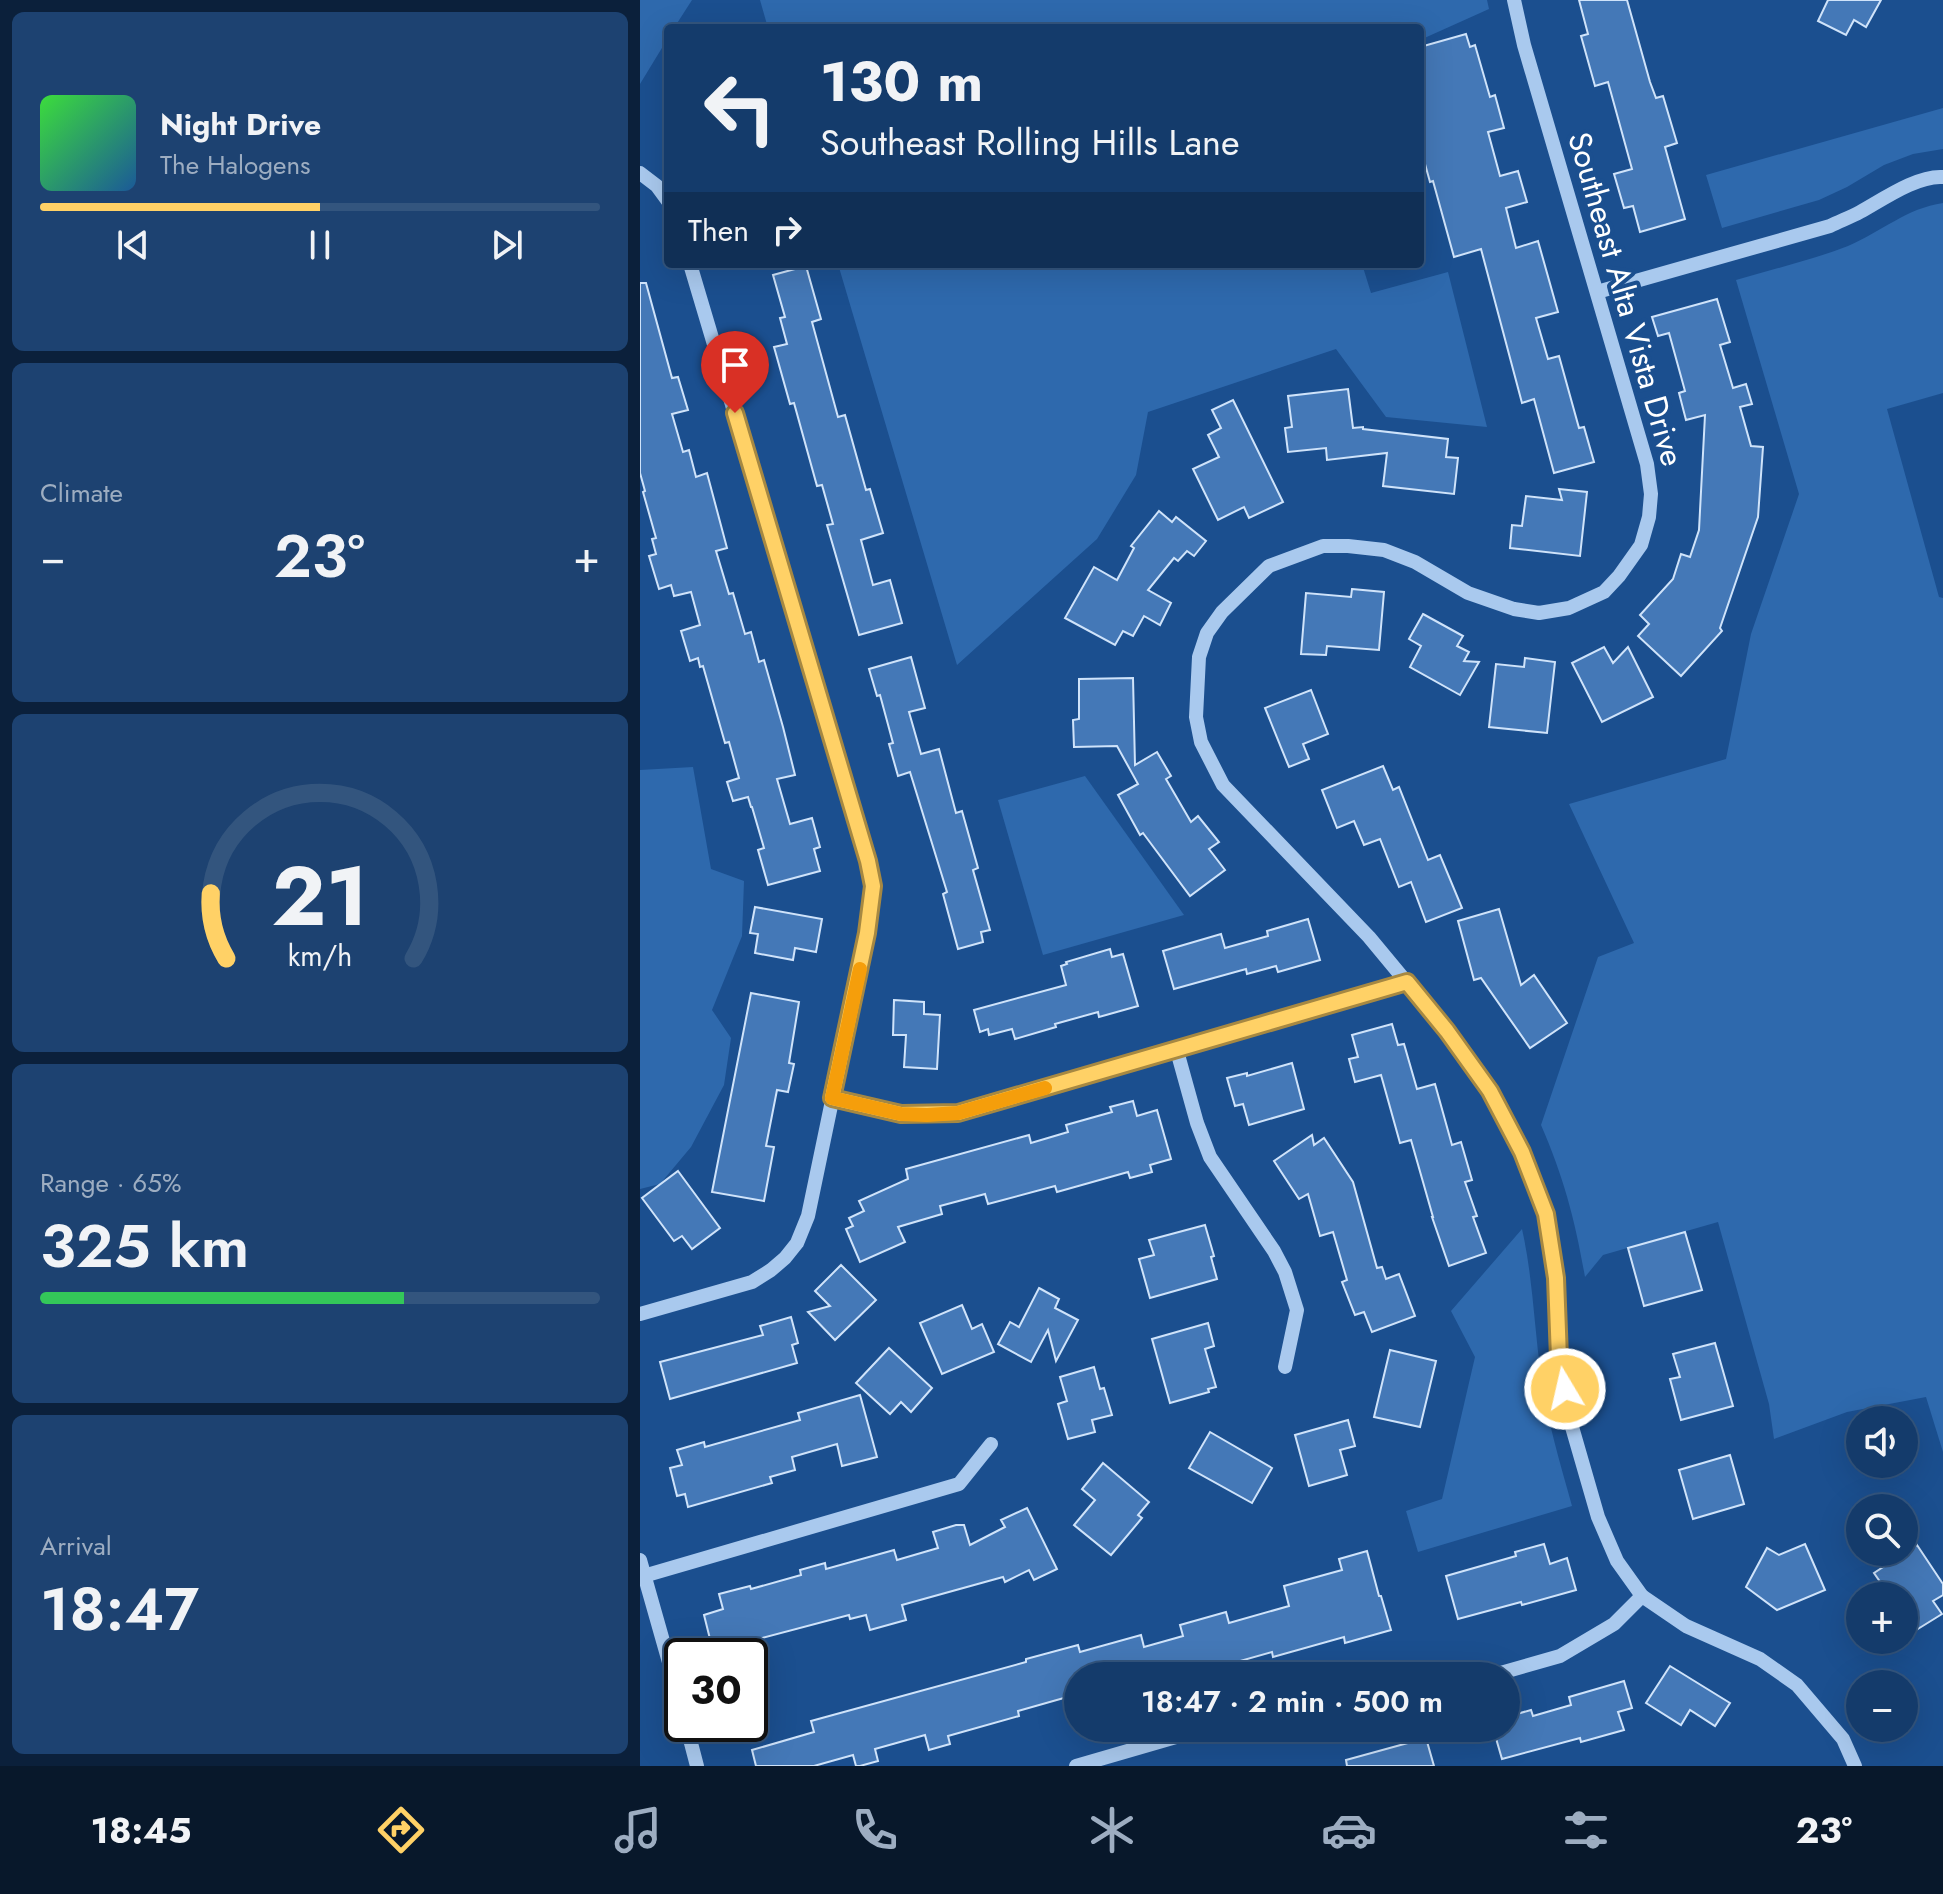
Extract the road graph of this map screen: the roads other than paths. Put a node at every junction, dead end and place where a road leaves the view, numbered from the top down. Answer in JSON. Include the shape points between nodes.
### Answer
{"nodes":[{"id":1,"x":1514,"y":0,"type":"edge"},
{"id":2,"x":640,"y":173,"type":"edge"},
{"id":3,"x":1943,"y":177,"type":"edge"},
{"id":4,"x":664,"y":196,"type":"edge"},
{"id":5,"x":691,"y":268,"type":"edge"},
{"id":6,"x":1597,"y":292,"type":"junction"},
{"id":7,"x":1407,"y":982,"type":"junction"},
{"id":8,"x":1177,"y":1051,"type":"junction"},
{"id":9,"x":832,"y":1098,"type":"junction"},
{"id":10,"x":640,"y":1314,"type":"edge"},
{"id":11,"x":1285,"y":1367,"type":"dead end"},
{"id":12,"x":991,"y":1444,"type":"dead end"},
{"id":13,"x":640,"y":1560,"type":"edge"},
{"id":14,"x":642,"y":1576,"type":"edge"},
{"id":15,"x":1642,"y":1596,"type":"junction"},
{"id":16,"x":664,"y":1649,"type":"edge"},
{"id":17,"x":1520,"y":1667,"type":"edge"},
{"id":18,"x":691,"y":1742,"type":"edge"},
{"id":19,"x":1159,"y":1742,"type":"edge"},
{"id":20,"x":697,"y":1766,"type":"edge"},
{"id":21,"x":1076,"y":1766,"type":"edge"},
{"id":22,"x":1855,"y":1766,"type":"edge"}],
"edges":[{"from":1,"to":6,"type":"street","name":"Southeast Alta Vista Drive"},
{"from":2,"to":4,"type":"street"},
{"from":3,"to":6,"type":"street","via":[[1916,183],[1830,226]]},
{"from":5,"to":9,"type":"street","via":[[873,886]]},
{"from":6,"to":7,"type":"street","name":"Southeast Alta Vista Drive","via":[[1651,494],[1641,545],[1604,592],[1569,608],[1539,613],[1514,609],[1468,593],[1384,550],[1323,546],[1269,566],[1222,612],[1199,657],[1196,717],[1201,742],[1223,785]]},
{"from":7,"to":8,"type":"street"},
{"from":7,"to":15,"type":"street","name":"Southeast Alta Vista Drive","via":[[1490,1091],[1527,1164],[1546,1214],[1570,1420],[1598,1517],[1617,1561]]},
{"from":8,"to":9,"type":"street","via":[[958,1113],[901,1114]]},
{"from":8,"to":11,"type":"street","via":[[1210,1157],[1285,1272],[1297,1310]]},
{"from":9,"to":10,"type":"street","via":[[808,1216],[785,1258],[752,1282]]},
{"from":12,"to":14,"type":"street","via":[[959,1484]]},
{"from":13,"to":14,"type":"street"},
{"from":14,"to":16,"type":"street"},
{"from":15,"to":17,"type":"street","via":[[1614,1624],[1560,1656]]},
{"from":15,"to":22,"type":"street","via":[[1686,1626],[1760,1659],[1797,1685],[1843,1739]]},
{"from":18,"to":20,"type":"street"},
{"from":19,"to":21,"type":"street"}]}
